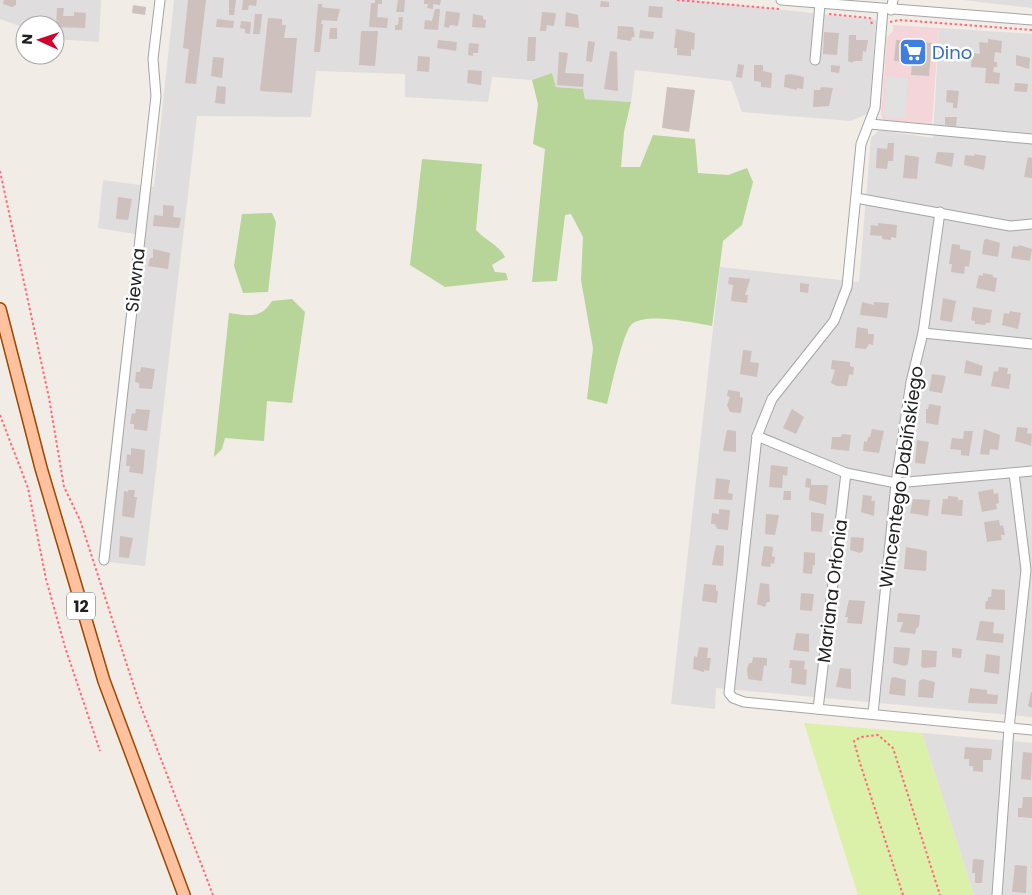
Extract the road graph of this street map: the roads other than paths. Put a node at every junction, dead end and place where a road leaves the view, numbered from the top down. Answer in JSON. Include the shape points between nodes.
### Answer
{"nodes":[{"id":1,"x":160,"y":0,"type":"edge"},
{"id":2,"x":781,"y":0,"type":"edge"},
{"id":3,"x":893,"y":0,"type":"edge"},
{"id":4,"x":819,"y":8,"type":"junction"},
{"id":5,"x":887,"y":10,"type":"junction"},
{"id":6,"x":1032,"y":20,"type":"edge"},
{"id":7,"x":815,"y":60,"type":"dead end"},
{"id":8,"x":870,"y":124,"type":"junction"},
{"id":9,"x":1032,"y":139,"type":"edge"},
{"id":10,"x":856,"y":198,"type":"junction"},
{"id":11,"x":940,"y":212,"type":"junction"},
{"id":12,"x":1032,"y":224,"type":"edge"},
{"id":13,"x":0,"y":309,"type":"edge"},
{"id":14,"x":922,"y":334,"type":"junction"},
{"id":15,"x":1032,"y":344,"type":"edge"},
{"id":16,"x":757,"y":436,"type":"junction"},
{"id":17,"x":1032,"y":471,"type":"edge"},
{"id":18,"x":846,"y":473,"type":"junction"},
{"id":19,"x":1014,"y":473,"type":"junction"},
{"id":20,"x":896,"y":483,"type":"junction"},
{"id":21,"x":104,"y":560,"type":"dead end"},
{"id":22,"x":818,"y":709,"type":"junction"},
{"id":23,"x":873,"y":714,"type":"junction"},
{"id":24,"x":1009,"y":728,"type":"junction"},
{"id":25,"x":1032,"y":730,"type":"edge"},
{"id":26,"x":184,"y":895,"type":"edge"},
{"id":27,"x":997,"y":895,"type":"edge"}],
"edges":[{"from":1,"to":21,"type":"street","name":"Siewna","via":[[153,59],[156,96]]},
{"from":2,"to":4,"type":"street"},
{"from":3,"to":5,"type":"street"},
{"from":4,"to":5,"type":"street"},
{"from":4,"to":7,"type":"street"},
{"from":5,"to":6,"type":"street"},
{"from":5,"to":8,"type":"street","via":[[880,33],[875,108]]},
{"from":8,"to":9,"type":"street"},
{"from":8,"to":10,"type":"street","via":[[861,144]]},
{"from":10,"to":11,"type":"street"},
{"from":10,"to":16,"type":"street","via":[[850,267],[842,304],[825,333],[772,399]]},
{"from":11,"to":12,"type":"street","via":[[1010,226]]},
{"from":11,"to":14,"type":"street","name":"Wincentego Dabińskiego"},
{"from":13,"to":26,"type":"main road","number":"12","via":[[41,468],[104,681]]},
{"from":14,"to":15,"type":"street"},
{"from":14,"to":20,"type":"street","name":"Wincentego Dabińskiego","via":[[911,382]]},
{"from":16,"to":18,"type":"street"},
{"from":16,"to":22,"type":"street","via":[[728,685],[733,698],[744,702]]},
{"from":17,"to":19,"type":"street"},
{"from":18,"to":20,"type":"street"},
{"from":18,"to":22,"type":"street","name":"Mariana Orłonia"},
{"from":19,"to":20,"type":"street"},
{"from":19,"to":24,"type":"street","via":[[1026,570]]},
{"from":20,"to":23,"type":"street","name":"Wincentego Dabińskiego"},
{"from":22,"to":23,"type":"street"},
{"from":23,"to":24,"type":"street"},
{"from":24,"to":25,"type":"street"},
{"from":24,"to":27,"type":"street"}]}
